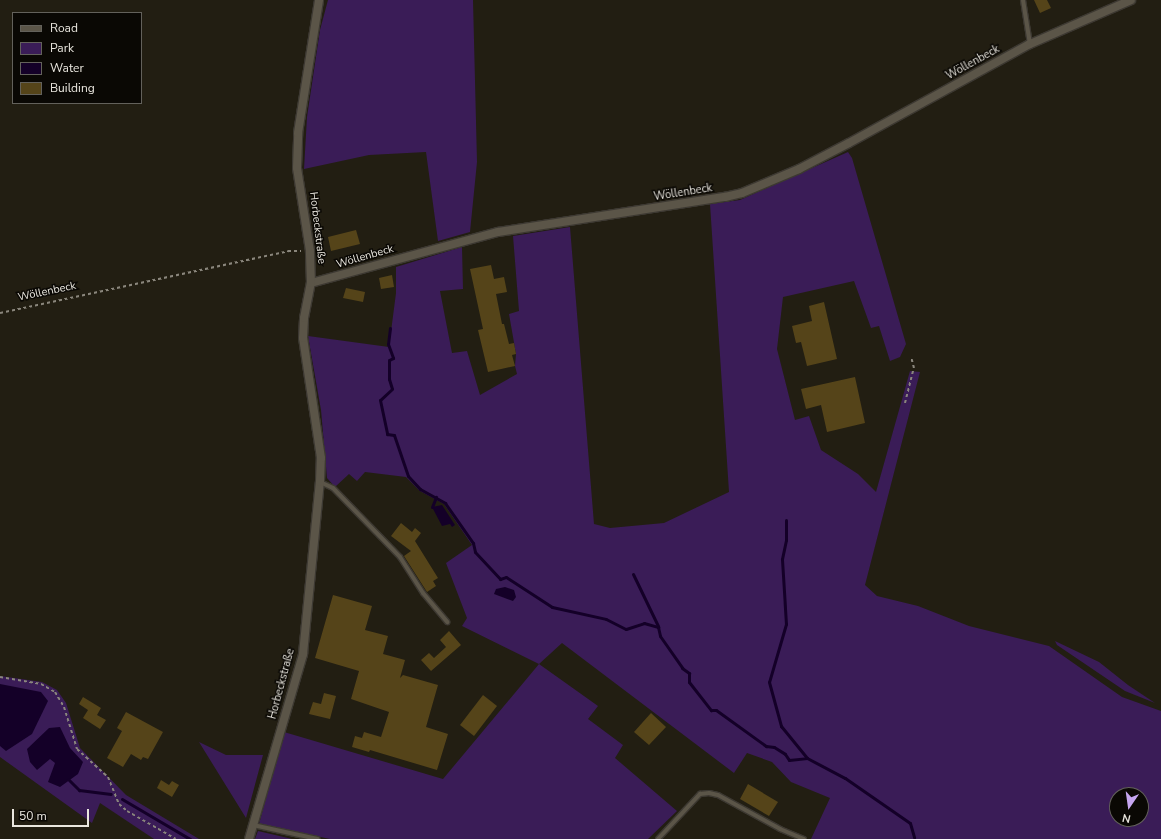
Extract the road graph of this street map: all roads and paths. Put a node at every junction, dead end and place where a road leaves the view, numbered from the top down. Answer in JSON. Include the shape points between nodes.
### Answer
{"nodes":[{"id":1,"x":319,"y":0,"type":"edge"},
{"id":2,"x":1023,"y":0,"type":"edge"},
{"id":3,"x":1131,"y":0,"type":"edge"},
{"id":4,"x":1030,"y":44,"type":"junction"},
{"id":5,"x":310,"y":251,"type":"junction"},
{"id":6,"x":311,"y":283,"type":"junction"},
{"id":7,"x":0,"y":313,"type":"edge"},
{"id":8,"x":911,"y":357,"type":"dead end"},
{"id":9,"x":905,"y":403,"type":"dead end"},
{"id":10,"x":320,"y":482,"type":"junction"},
{"id":11,"x":447,"y":622,"type":"dead end"},
{"id":12,"x":0,"y":677,"type":"edge"},
{"id":13,"x":252,"y":825,"type":"junction"},
{"id":14,"x":176,"y":839,"type":"edge"},
{"id":15,"x":249,"y":839,"type":"edge"},
{"id":16,"x":318,"y":839,"type":"edge"},
{"id":17,"x":658,"y":839,"type":"edge"},
{"id":18,"x":804,"y":839,"type":"edge"}],
"edges":[{"from":1,"to":5,"type":"street","name":"Horbeckstraße","via":[[298,133],[297,168]]},
{"from":2,"to":4,"type":"lane"},
{"from":3,"to":4,"type":"street","name":"Wöllenbeck"},
{"from":4,"to":6,"type":"street","name":"Wöllenbeck","via":[[843,146],[742,193],[725,198],[498,232]]},
{"from":5,"to":6,"type":"street","name":"Horbeckstraße"},
{"from":5,"to":7,"type":"path","name":"Wöllenbeck","via":[[288,251]]},
{"from":6,"to":10,"type":"street","name":"Horbeckstraße","via":[[303,338],[321,458]]},
{"from":8,"to":9,"type":"path","via":[[914,368]]},
{"from":10,"to":11,"type":"lane","via":[[333,488],[400,557],[423,594]]},
{"from":10,"to":13,"type":"street","name":"Horbeckstraße","via":[[302,654]]},
{"from":12,"to":14,"type":"path","via":[[41,684],[55,692],[64,706],[77,749],[108,777],[119,804]]},
{"from":13,"to":15,"type":"street","name":"Horbeckstraße"},
{"from":13,"to":16,"type":"lane"},
{"from":17,"to":18,"type":"lane","via":[[700,794],[709,793],[718,795],[780,830]]}]}
